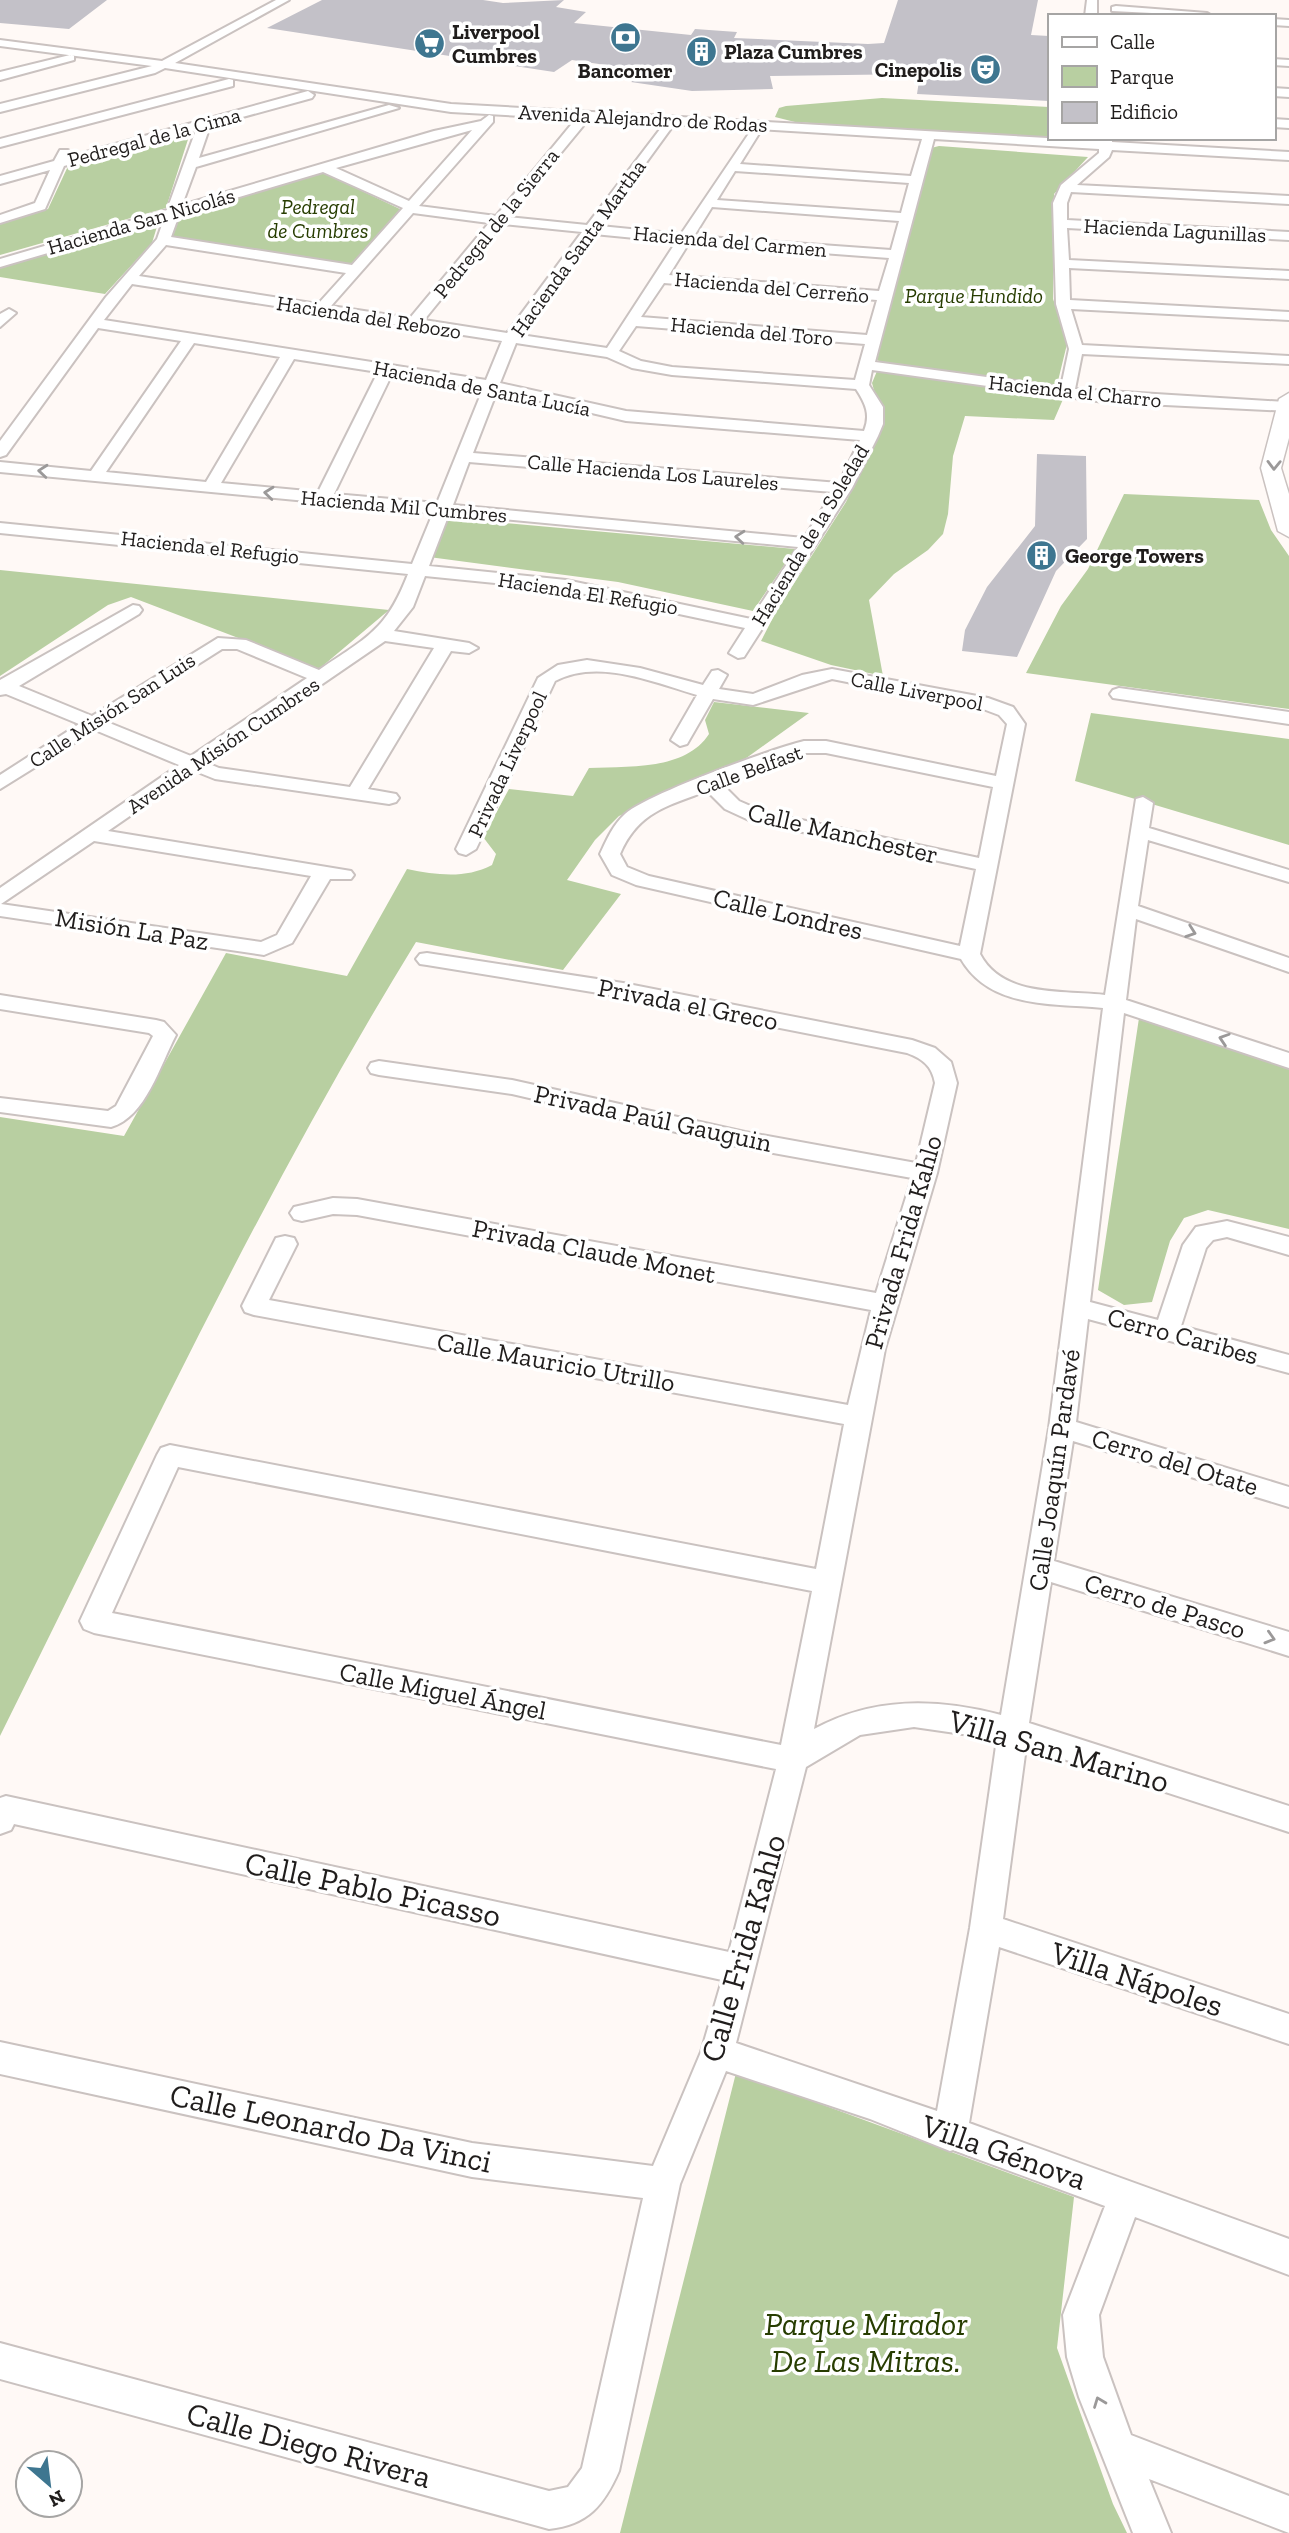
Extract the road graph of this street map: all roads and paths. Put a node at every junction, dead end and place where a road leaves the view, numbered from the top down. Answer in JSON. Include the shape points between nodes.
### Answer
{"nodes":[{"id":1,"x":273,"y":0,"type":"edge"},
{"id":2,"x":284,"y":0,"type":"edge"},
{"id":3,"x":264,"y":6,"type":"edge"},
{"id":4,"x":1116,"y":8,"type":"edge"},
{"id":5,"x":1184,"y":14,"type":"edge"},
{"id":6,"x":186,"y":49,"type":"junction"},
{"id":7,"x":2,"y":51,"type":"edge"},
{"id":8,"x":117,"y":57,"type":"junction"},
{"id":9,"x":71,"y":58,"type":"junction"},
{"id":10,"x":147,"y":69,"type":"junction"},
{"id":11,"x":209,"y":72,"type":"junction"},
{"id":12,"x":0,"y":76,"type":"edge"},
{"id":13,"x":229,"y":83,"type":"junction"},
{"id":14,"x":309,"y":95,"type":"junction"},
{"id":15,"x":0,"y":108,"type":"edge"},
{"id":16,"x":393,"y":108,"type":"junction"},
{"id":17,"x":490,"y":118,"type":"junction"},
{"id":18,"x":579,"y":122,"type":"junction"},
{"id":19,"x":76,"y":123,"type":"junction"},
{"id":20,"x":205,"y":123,"type":"junction"},
{"id":21,"x":666,"y":127,"type":"junction"},
{"id":22,"x":754,"y":132,"type":"junction"},
{"id":23,"x":928,"y":138,"type":"junction"},
{"id":24,"x":0,"y":142,"type":"edge"},
{"id":25,"x":1096,"y":148,"type":"edge"},
{"id":26,"x":1289,"y":156,"type":"edge"},
{"id":27,"x":61,"y":163,"type":"junction"},
{"id":28,"x":1289,"y":163,"type":"edge"},
{"id":29,"x":188,"y":165,"type":"junction"},
{"id":30,"x":323,"y":167,"type":"junction"},
{"id":31,"x":733,"y":167,"type":"junction"},
{"id":32,"x":0,"y":180,"type":"edge"},
{"id":33,"x":916,"y":180,"type":"junction"},
{"id":34,"x":1066,"y":188,"type":"junction"},
{"id":35,"x":1289,"y":200,"type":"edge"},
{"id":36,"x":709,"y":203,"type":"junction"},
{"id":37,"x":410,"y":209,"type":"junction"},
{"id":38,"x":172,"y":212,"type":"junction"},
{"id":39,"x":905,"y":217,"type":"junction"},
{"id":40,"x":0,"y":219,"type":"edge"},
{"id":41,"x":500,"y":220,"type":"junction"},
{"id":42,"x":1060,"y":224,"type":"junction"},
{"id":43,"x":592,"y":229,"type":"junction"},
{"id":44,"x":1289,"y":236,"type":"edge"},
{"id":45,"x":686,"y":239,"type":"junction"},
{"id":46,"x":163,"y":240,"type":"junction"},
{"id":47,"x":895,"y":254,"type":"junction"},
{"id":48,"x":0,"y":263,"type":"edge"},
{"id":49,"x":1063,"y":264,"type":"junction"},
{"id":50,"x":356,"y":270,"type":"junction"},
{"id":51,"x":1289,"y":275,"type":"edge"},
{"id":52,"x":659,"y":278,"type":"junction"},
{"id":53,"x":128,"y":279,"type":"junction"},
{"id":54,"x":884,"y":296,"type":"junction"},
{"id":55,"x":1063,"y":304,"type":"junction"},
{"id":56,"x":320,"y":310,"type":"junction"},
{"id":57,"x":1289,"y":316,"type":"edge"},
{"id":58,"x":632,"y":321,"type":"junction"},
{"id":59,"x":95,"y":323,"type":"junction"},
{"id":60,"x":412,"y":324,"type":"junction"},
{"id":61,"x":191,"y":337,"type":"junction"},
{"id":62,"x":510,"y":339,"type":"junction"},
{"id":63,"x":871,"y":340,"type":"junction"},
{"id":64,"x":1076,"y":349,"type":"junction"},
{"id":65,"x":290,"y":353,"type":"junction"},
{"id":66,"x":611,"y":353,"type":"junction"},
{"id":67,"x":1289,"y":360,"type":"edge"},
{"id":68,"x":865,"y":365,"type":"junction"},
{"id":69,"x":387,"y":369,"type":"junction"},
{"id":70,"x":493,"y":386,"type":"junction"},
{"id":71,"x":862,"y":386,"type":"junction"},
{"id":72,"x":1067,"y":393,"type":"junction"},
{"id":73,"x":1287,"y":403,"type":"edge"},
{"id":74,"x":870,"y":436,"type":"junction"},
{"id":75,"x":0,"y":452,"type":"edge"},
{"id":76,"x":462,"y":457,"type":"junction"},
{"id":77,"x":0,"y":467,"type":"edge"},
{"id":78,"x":96,"y":475,"type":"junction"},
{"id":79,"x":211,"y":487,"type":"junction"},
{"id":80,"x":844,"y":488,"type":"junction"},
{"id":81,"x":323,"y":499,"type":"junction"},
{"id":82,"x":440,"y":510,"type":"junction"},
{"id":83,"x":0,"y":528,"type":"edge"},
{"id":84,"x":1289,"y":531,"type":"edge"},
{"id":85,"x":808,"y":543,"type":"junction"},
{"id":86,"x":420,"y":569,"type":"junction"},
{"id":87,"x":133,"y":610,"type":"dead end"},
{"id":88,"x":755,"y":625,"type":"junction"},
{"id":89,"x":382,"y":635,"type":"junction"},
{"id":90,"x":445,"y":645,"type":"junction"},
{"id":91,"x":469,"y":648,"type":"dead end"},
{"id":92,"x":738,"y":653,"type":"dead end"},
{"id":93,"x":718,"y":675,"type":"dead end"},
{"id":94,"x":323,"y":678,"type":"junction"},
{"id":95,"x":2,"y":687,"type":"edge"},
{"id":96,"x":707,"y":693,"type":"junction"},
{"id":97,"x":1119,"y":694,"type":"dead end"},
{"id":98,"x":1289,"y":718,"type":"edge"},
{"id":99,"x":94,"y":723,"type":"junction"},
{"id":100,"x":680,"y":740,"type":"dead end"},
{"id":101,"x":192,"y":765,"type":"junction"},
{"id":102,"x":0,"y":783,"type":"edge"},
{"id":103,"x":710,"y":783,"type":"junction"},
{"id":104,"x":1005,"y":784,"type":"junction"},
{"id":105,"x":356,"y":793,"type":"junction"},
{"id":106,"x":389,"y":798,"type":"dead end"},
{"id":107,"x":1143,"y":803,"type":"dead end"},
{"id":108,"x":1139,"y":831,"type":"junction"},
{"id":109,"x":89,"y":834,"type":"junction"},
{"id":110,"x":466,"y":849,"type":"dead end"},
{"id":111,"x":612,"y":863,"type":"joint"},
{"id":112,"x":985,"y":865,"type":"junction"},
{"id":113,"x":1289,"y":876,"type":"edge"},
{"id":114,"x":0,"y":898,"type":"edge"},
{"id":115,"x":1127,"y":909,"type":"junction"},
{"id":116,"x":0,"y":910,"type":"edge"},
{"id":117,"x":969,"y":954,"type":"junction"},
{"id":118,"x":426,"y":959,"type":"dead end"},
{"id":119,"x":1289,"y":965,"type":"edge"},
{"id":120,"x":0,"y":1002,"type":"edge"},
{"id":121,"x":1117,"y":1004,"type":"junction"},
{"id":122,"x":1289,"y":1061,"type":"edge"},
{"id":123,"x":943,"y":1067,"type":"joint"},
{"id":124,"x":379,"y":1069,"type":"dead end"},
{"id":125,"x":0,"y":1105,"type":"edge"},
{"id":126,"x":925,"y":1173,"type":"junction"},
{"id":127,"x":302,"y":1213,"type":"dead end"},
{"id":128,"x":285,"y":1244,"type":"dead end"},
{"id":129,"x":1289,"y":1246,"type":"edge"},
{"id":130,"x":887,"y":1304,"type":"junction"},
{"id":131,"x":1077,"y":1307,"type":"junction"},
{"id":132,"x":1167,"y":1331,"type":"junction"},
{"id":133,"x":1289,"y":1364,"type":"edge"},
{"id":134,"x":858,"y":1417,"type":"junction"},
{"id":135,"x":1062,"y":1428,"type":"junction"},
{"id":136,"x":1289,"y":1497,"type":"edge"},
{"id":137,"x":1040,"y":1568,"type":"junction"},
{"id":138,"x":830,"y":1583,"type":"junction"},
{"id":139,"x":1289,"y":1644,"type":"edge"},
{"id":140,"x":1013,"y":1731,"type":"junction"},
{"id":141,"x":793,"y":1760,"type":"junction"},
{"id":142,"x":3,"y":1815,"type":"edge"},
{"id":143,"x":1289,"y":1819,"type":"edge"},
{"id":144,"x":986,"y":1928,"type":"junction"},
{"id":145,"x":741,"y":1969,"type":"junction"},
{"id":146,"x":1289,"y":2029,"type":"edge"},
{"id":147,"x":717,"y":2052,"type":"junction"},
{"id":148,"x":0,"y":2058,"type":"edge"},
{"id":149,"x":950,"y":2135,"type":"junction"},
{"id":150,"x":663,"y":2184,"type":"junction"},
{"id":151,"x":1126,"y":2195,"type":"junction"},
{"id":152,"x":1289,"y":2257,"type":"edge"},
{"id":153,"x":0,"y":2361,"type":"edge"},
{"id":154,"x":1119,"y":2449,"type":"junction"},
{"id":155,"x":600,"y":2471,"type":"joint"},
{"id":156,"x":1289,"y":2515,"type":"edge"},
{"id":157,"x":1152,"y":2533,"type":"edge"}],
"edges":[{"from":1,"to":3,"type":"street","via":[[259,8]]},
{"from":2,"to":3,"type":"street"},
{"from":3,"to":6,"type":"street"},
{"from":4,"to":5,"type":"street"},
{"from":6,"to":8,"type":"street"},
{"from":6,"to":10,"type":"street"},
{"from":6,"to":11,"type":"street","via":[[190,59]]},
{"from":7,"to":8,"type":"street","name":"Avenida Alejandro de Rodas"},
{"from":7,"to":9,"type":"street","name":"Avenida Alejandro de Rodas"},
{"from":8,"to":10,"type":"street","name":"Avenida Alejandro de Rodas"},
{"from":9,"to":10,"type":"street","name":"Avenida Alejandro de Rodas"},
{"from":9,"to":12,"type":"street"},
{"from":10,"to":11,"type":"street","name":"Avenida Alejandro de Rodas"},
{"from":10,"to":13,"type":"street","name":"Avenida Alejandro de Rodas"},
{"from":10,"to":15,"type":"street"},
{"from":11,"to":17,"type":"street","name":"Avenida Alejandro de Rodas"},
{"from":13,"to":14,"type":"street","name":"Avenida Alejandro de Rodas"},
{"from":13,"to":19,"type":"street"},
{"from":14,"to":16,"type":"street","name":"Avenida Alejandro de Rodas"},
{"from":14,"to":20,"type":"street","name":"Pedregal de la Cima"},
{"from":16,"to":17,"type":"street","name":"Avenida Alejandro de Rodas"},
{"from":16,"to":29,"type":"street"},
{"from":17,"to":18,"type":"street","name":"Avenida Alejandro de Rodas"},
{"from":17,"to":23,"type":"street","name":"Avenida Alejandro de Rodas"},
{"from":17,"to":30,"type":"street","name":"Hacienda San Nicolás"},
{"from":17,"to":37,"type":"street"},
{"from":18,"to":21,"type":"street","name":"Avenida Alejandro de Rodas"},
{"from":18,"to":41,"type":"street","name":"Pedregal de la Sierra"},
{"from":19,"to":24,"type":"street"},
{"from":19,"to":27,"type":"street"},
{"from":20,"to":27,"type":"street","name":"Pedregal de la Cima"},
{"from":20,"to":29,"type":"street"},
{"from":21,"to":22,"type":"street","name":"Avenida Alejandro de Rodas"},
{"from":21,"to":43,"type":"street","name":"Hacienda Santa Martha"},
{"from":22,"to":23,"type":"street","name":"Avenida Alejandro de Rodas"},
{"from":22,"to":31,"type":"street"},
{"from":23,"to":25,"type":"street","name":"Avenida Alejandro de Rodas"},
{"from":23,"to":33,"type":"street"},
{"from":25,"to":26,"type":"street","name":"Avenida Alejandro de Rodas"},
{"from":25,"to":28,"type":"street","name":"Avenida Alejandro de Rodas"},
{"from":25,"to":34,"type":"street"},
{"from":27,"to":32,"type":"street","name":"Pedregal de la Cima"},
{"from":27,"to":40,"type":"street","via":[[40,206]]},
{"from":29,"to":38,"type":"street"},
{"from":30,"to":37,"type":"street","name":"Hacienda del Carmen"},
{"from":30,"to":38,"type":"street","name":"Hacienda San Nicolás"},
{"from":31,"to":33,"type":"street"},
{"from":31,"to":36,"type":"street"},
{"from":33,"to":39,"type":"street"},
{"from":34,"to":35,"type":"street"},
{"from":34,"to":42,"type":"street"},
{"from":36,"to":39,"type":"street"},
{"from":36,"to":45,"type":"street"},
{"from":37,"to":41,"type":"street","name":"Hacienda del Carmen"},
{"from":37,"to":50,"type":"street"},
{"from":38,"to":46,"type":"street"},
{"from":38,"to":48,"type":"street","name":"Hacienda San Nicolás"},
{"from":39,"to":47,"type":"street"},
{"from":41,"to":43,"type":"street","name":"Hacienda del Carmen"},
{"from":41,"to":60,"type":"street","name":"Pedregal de la Sierra"},
{"from":42,"to":44,"type":"street","name":"Hacienda Lagunillas"},
{"from":42,"to":49,"type":"street"},
{"from":43,"to":45,"type":"street","name":"Hacienda del Carmen"},
{"from":43,"to":62,"type":"street","name":"Hacienda Santa Martha"},
{"from":45,"to":47,"type":"street","name":"Hacienda del Carmen"},
{"from":45,"to":52,"type":"street"},
{"from":46,"to":50,"type":"street"},
{"from":46,"to":53,"type":"street"},
{"from":47,"to":54,"type":"street"},
{"from":49,"to":51,"type":"street"},
{"from":49,"to":55,"type":"street"},
{"from":50,"to":56,"type":"street"},
{"from":52,"to":54,"type":"street","name":"Hacienda del Cerreño"},
{"from":52,"to":58,"type":"street"},
{"from":53,"to":56,"type":"street","name":"Hacienda del Rebozo"},
{"from":53,"to":59,"type":"street"},
{"from":54,"to":63,"type":"street"},
{"from":55,"to":57,"type":"street"},
{"from":55,"to":64,"type":"street"},
{"from":56,"to":60,"type":"street","name":"Hacienda del Rebozo"},
{"from":58,"to":63,"type":"street","name":"Hacienda del Toro"},
{"from":58,"to":66,"type":"street"},
{"from":59,"to":61,"type":"street","name":"Hacienda de Santa Lucía"},
{"from":59,"to":75,"type":"street"},
{"from":60,"to":62,"type":"street","name":"Hacienda del Rebozo"},
{"from":61,"to":65,"type":"street","name":"Hacienda de Santa Lucía"},
{"from":61,"to":78,"type":"street"},
{"from":62,"to":66,"type":"street","name":"Hacienda del Rebozo"},
{"from":62,"to":70,"type":"street","name":"Hacienda Santa Martha"},
{"from":63,"to":68,"type":"street"},
{"from":64,"to":67,"type":"street"},
{"from":64,"to":72,"type":"street"},
{"from":65,"to":69,"type":"street","name":"Hacienda de Santa Lucía"},
{"from":65,"to":79,"type":"street"},
{"from":66,"to":71,"type":"street","name":"Hacienda del Rebozo","via":[[638,365],[672,371]]},
{"from":68,"to":71,"type":"street"},
{"from":68,"to":72,"type":"street","name":"Hacienda el Charro"},
{"from":69,"to":70,"type":"street","name":"Hacienda de Santa Lucía"},
{"from":69,"to":81,"type":"street"},
{"from":70,"to":74,"type":"street","name":"Hacienda de Santa Lucía","via":[[636,417]]},
{"from":70,"to":76,"type":"street","name":"Hacienda Santa Martha"},
{"from":71,"to":74,"type":"street","name":"Hacienda de la Soledad","via":[[875,407],[876,424]]},
{"from":72,"to":73,"type":"street","name":"Hacienda el Charro"},
{"from":73,"to":84,"type":"main road","one_way":true,"via":[[1271,468]]},
{"from":74,"to":80,"type":"street","name":"Hacienda de la Soledad"},
{"from":76,"to":80,"type":"street","name":"Calle Hacienda Los Laureles"},
{"from":76,"to":82,"type":"street","name":"Hacienda Santa Martha"},
{"from":78,"to":77,"type":"street","name":"Hacienda Mil Cumbres","one_way":true},
{"from":78,"to":79,"type":"street","name":"Hacienda Mil Cumbres"},
{"from":81,"to":79,"type":"street","name":"Hacienda Mil Cumbres","one_way":true},
{"from":80,"to":85,"type":"street","name":"Hacienda de la Soledad"},
{"from":81,"to":82,"type":"street","name":"Hacienda Mil Cumbres"},
{"from":85,"to":82,"type":"street","name":"Hacienda Mil Cumbres","one_way":true},
{"from":82,"to":86,"type":"street","name":"Hacienda Santa Martha"},
{"from":83,"to":86,"type":"street","name":"Hacienda el Refugio"},
{"from":85,"to":88,"type":"street","name":"Hacienda de la Soledad"},
{"from":86,"to":88,"type":"street","name":"Hacienda El Refugio","via":[[612,593]]},
{"from":86,"to":89,"type":"street","name":"Avenida Misión Cumbres","via":[[404,607]]},
{"from":87,"to":95,"type":"street"},
{"from":88,"to":92,"type":"street","name":"Hacienda de la Soledad"},
{"from":89,"to":90,"type":"street"},
{"from":89,"to":94,"type":"street","name":"Avenida Misión Cumbres"},
{"from":90,"to":91,"type":"street"},
{"from":90,"to":105,"type":"street"},
{"from":93,"to":96,"type":"street"},
{"from":94,"to":99,"type":"street","name":"Calle Misión San Luis","via":[[225,641]]},
{"from":94,"to":101,"type":"street","name":"Avenida Misión Cumbres"},
{"from":95,"to":99,"type":"street"},
{"from":96,"to":100,"type":"street"},
{"from":96,"to":104,"type":"street","name":"Calle Liverpool","via":[[766,698],[816,676],[832,674],[999,708],[1016,724]]},
{"from":96,"to":110,"type":"street","name":"Privada Liverpool","via":[[594,665],[555,671],[547,678]]},
{"from":97,"to":98,"type":"street"},
{"from":99,"to":101,"type":"street"},
{"from":99,"to":102,"type":"street","name":"Calle Misión San Luis"},
{"from":101,"to":105,"type":"street","via":[[237,778]]},
{"from":101,"to":109,"type":"street","name":"Avenida Misión Cumbres"},
{"from":103,"to":104,"type":"street","name":"Calle Belfast","via":[[789,751],[816,747]]},
{"from":103,"to":111,"type":"street","name":"Calle Belfast","via":[[634,816],[612,844]]},
{"from":103,"to":112,"type":"street","name":"Calle Manchester","via":[[732,805],[758,817]]},
{"from":104,"to":112,"type":"street","name":"Calle Liverpool"},
{"from":105,"to":106,"type":"street"},
{"from":107,"to":108,"type":"street","name":"Calle Joaquín Pardavé"},
{"from":108,"to":113,"type":"street"},
{"from":108,"to":115,"type":"street","name":"Calle Joaquín Pardavé"},
{"from":109,"to":114,"type":"street","name":"Avenida Misión Cumbres"},
{"from":109,"to":116,"type":"street","name":"Misión La Paz","via":[[333,874],[285,939],[264,948]]},
{"from":111,"to":117,"type":"street","name":"Calle Londres","via":[[643,881]]},
{"from":112,"to":117,"type":"street","name":"Calle Liverpool"},
{"from":115,"to":119,"type":"street","one_way":true},
{"from":115,"to":121,"type":"street","name":"Calle Joaquín Pardavé"},
{"from":117,"to":121,"type":"street","via":[[977,970],[1015,991]]},
{"from":118,"to":123,"type":"street","name":"Privada el Greco","via":[[623,990],[912,1047],[928,1053]]},
{"from":120,"to":125,"type":"street","via":[[162,1030],[164,1041],[125,1111],[111,1119]]},
{"from":122,"to":121,"type":"street","one_way":true},
{"from":121,"to":131,"type":"street","name":"Calle Joaquín Pardavé"},
{"from":123,"to":126,"type":"street","name":"Privada Frida Kahlo","via":[[946,1083]]},
{"from":124,"to":126,"type":"street","name":"Privada Paúl Gauguin","via":[[512,1087],[745,1140]]},
{"from":126,"to":130,"type":"street","name":"Privada Frida Kahlo"},
{"from":127,"to":130,"type":"street","name":"Privada Claude Monet","via":[[333,1206],[357,1207]]},
{"from":128,"to":134,"type":"street","name":"Calle Mauricio Utrillo","via":[[254,1306]]},
{"from":129,"to":132,"type":"street","via":[[1227,1229],[1205,1233],[1195,1245]]},
{"from":130,"to":134,"type":"street","name":"Privada Frida Kahlo"},
{"from":131,"to":132,"type":"street","name":"Cerro Caribes"},
{"from":131,"to":135,"type":"street","name":"Calle Joaquín Pardavé"},
{"from":132,"to":133,"type":"street","name":"Cerro Caribes"},
{"from":134,"to":138,"type":"street","name":"Calle Frida Kahlo"},
{"from":135,"to":136,"type":"street","name":"Cerro del Otate"},
{"from":135,"to":137,"type":"street","name":"Calle Joaquín Pardavé"},
{"from":137,"to":139,"type":"street","name":"Cerro de Pasco","one_way":true},
{"from":137,"to":140,"type":"street","name":"Calle Joaquín Pardavé"},
{"from":138,"to":141,"type":"street","name":"Calle Frida Kahlo"},
{"from":138,"to":141,"type":"street","name":"Calle Miguel Ángel","via":[[170,1455],[94,1621]]},
{"from":140,"to":141,"type":"street","name":"Villa San Marino","via":[[927,1715],[888,1716],[817,1740]]},
{"from":140,"to":143,"type":"street","name":"Villa San Marino"},
{"from":140,"to":144,"type":"street","name":"Calle Joaquín Pardavé"},
{"from":141,"to":145,"type":"street","name":"Calle Frida Kahlo"},
{"from":142,"to":145,"type":"street","name":"Calle Pablo Picasso"},
{"from":144,"to":146,"type":"street","name":"Villa Nápoles"},
{"from":144,"to":149,"type":"street","name":"Calle Joaquín Pardavé"},
{"from":145,"to":147,"type":"street","name":"Calle Frida Kahlo"},
{"from":147,"to":149,"type":"street","name":"Villa Génova"},
{"from":147,"to":150,"type":"street","name":"Calle Frida Kahlo"},
{"from":148,"to":150,"type":"street","name":"Calle Leonardo Da Vinci","via":[[472,2160]]},
{"from":149,"to":151,"type":"street","name":"Villa Génova"},
{"from":150,"to":155,"type":"street","name":"Calle Frida Kahlo"},
{"from":151,"to":152,"type":"street","name":"Villa Génova"},
{"from":154,"to":151,"type":"street","one_way":true,"via":[[1085,2357],[1081,2315]]},
{"from":153,"to":155,"type":"street","name":"Calle Diego Rivera","via":[[549,2510],[565,2510],[582,2502]]},
{"from":154,"to":156,"type":"street"},
{"from":154,"to":157,"type":"street"}]}
